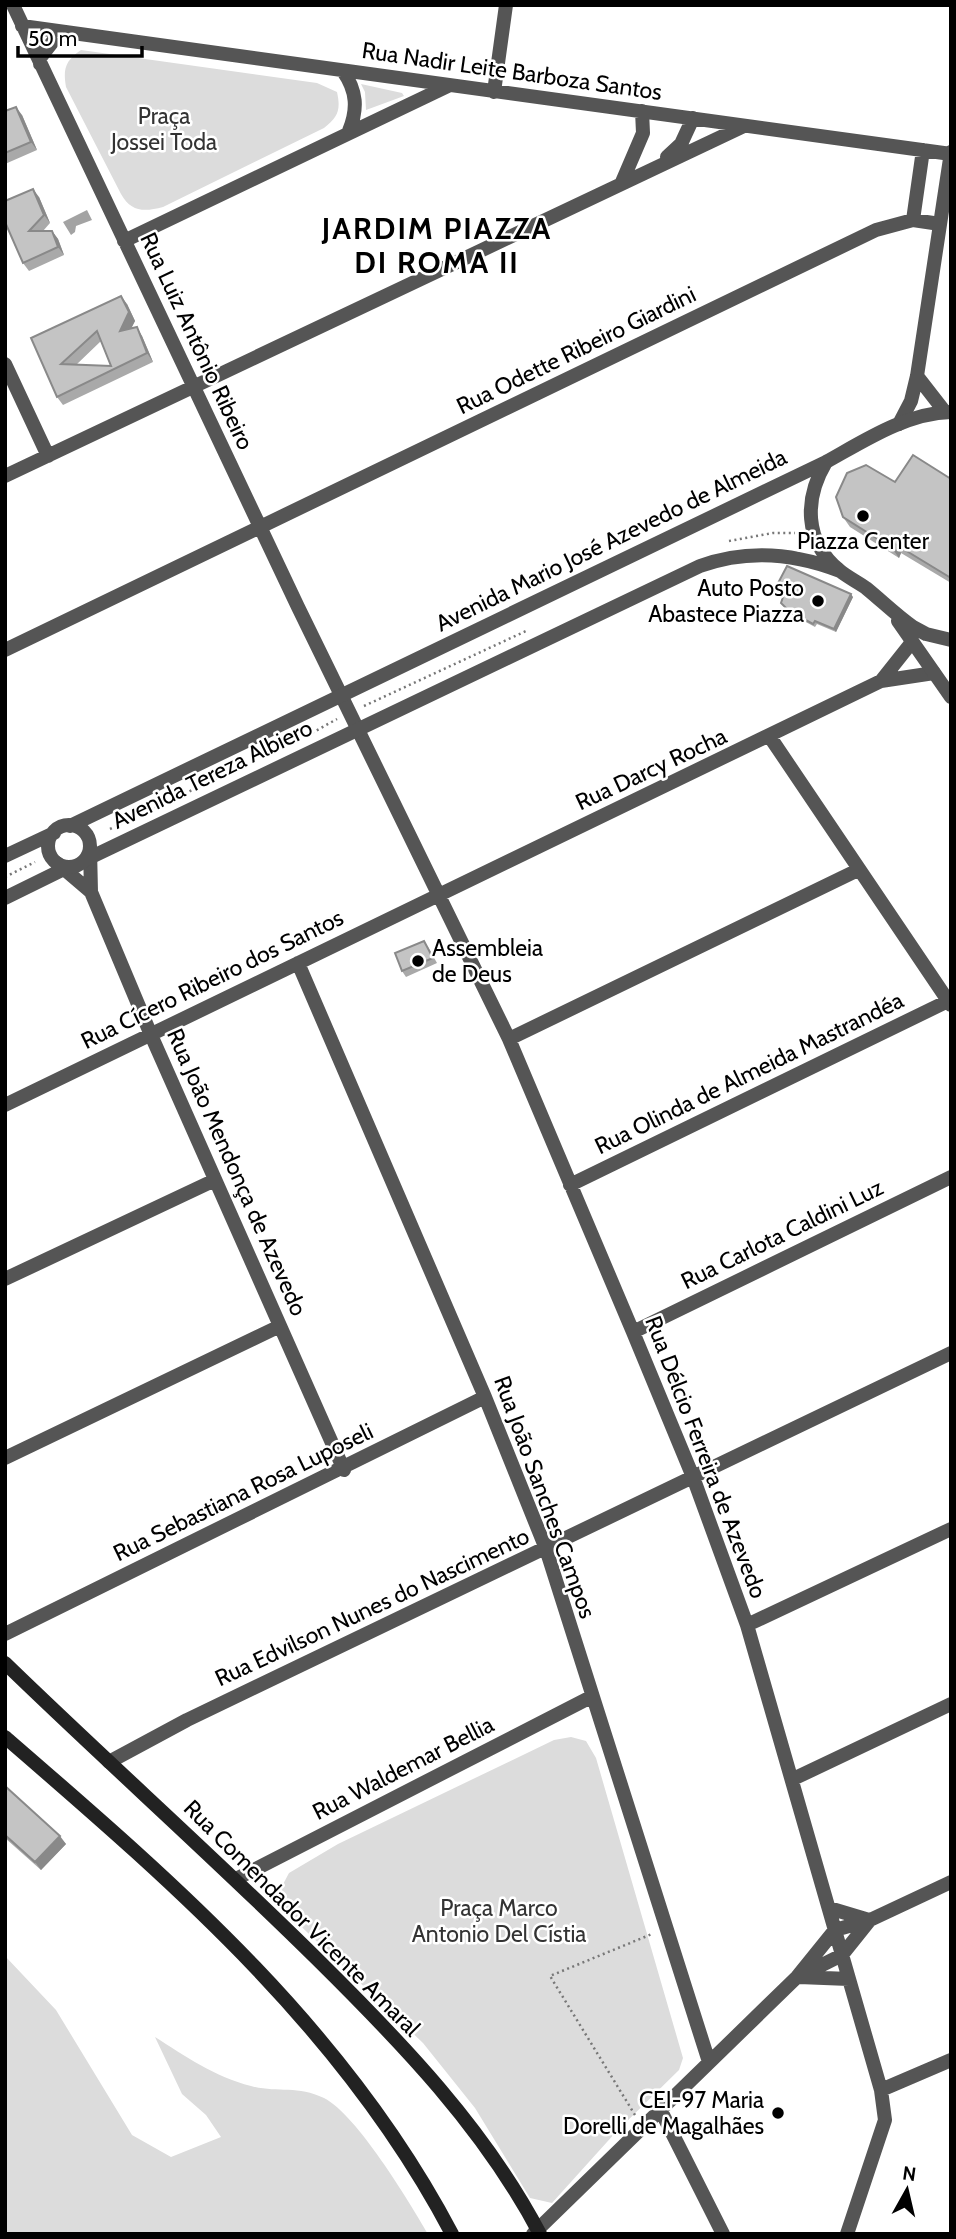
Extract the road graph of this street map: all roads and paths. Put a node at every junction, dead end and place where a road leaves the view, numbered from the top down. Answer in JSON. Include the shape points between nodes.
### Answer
{"nodes":[{"id":1,"x":506,"y":5,"type":"edge"},
{"id":2,"x":14,"y":15,"type":"edge"},
{"id":3,"x":67,"y":33,"type":"junction"},
{"id":4,"x":40,"y":64,"type":"junction"},
{"id":5,"x":343,"y":71,"type":"junction"},
{"id":6,"x":450,"y":85,"type":"junction"},
{"id":7,"x":494,"y":92,"type":"junction"},
{"id":8,"x":642,"y":111,"type":"junction"},
{"id":9,"x":693,"y":118,"type":"junction"},
{"id":10,"x":745,"y":125,"type":"junction"},
{"id":11,"x":349,"y":131,"type":"junction"},
{"id":12,"x":923,"y":150,"type":"junction"},
{"id":13,"x":951,"y":153,"type":"edge"},
{"id":14,"x":659,"y":165,"type":"junction"},
{"id":15,"x":622,"y":182,"type":"junction"},
{"id":16,"x":914,"y":220,"type":"junction"},
{"id":17,"x":940,"y":224,"type":"junction"},
{"id":18,"x":124,"y":241,"type":"junction"},
{"id":19,"x":5,"y":365,"type":"edge"},
{"id":20,"x":917,"y":376,"type":"junction"},
{"id":21,"x":194,"y":386,"type":"junction"},
{"id":22,"x":948,"y":412,"type":"edge"},
{"id":23,"x":899,"y":424,"type":"junction"},
{"id":24,"x":48,"y":456,"type":"junction"},
{"id":25,"x":826,"y":462,"type":"junction"},
{"id":26,"x":5,"y":477,"type":"edge"},
{"id":27,"x":261,"y":528,"type":"junction"},
{"id":28,"x":840,"y":571,"type":"junction"},
{"id":29,"x":891,"y":611,"type":"junction"},
{"id":30,"x":951,"y":640,"type":"edge"},
{"id":31,"x":912,"y":642,"type":"junction"},
{"id":32,"x":5,"y":650,"type":"edge"},
{"id":33,"x":934,"y":673,"type":"junction"},
{"id":34,"x":881,"y":681,"type":"junction"},
{"id":35,"x":342,"y":695,"type":"junction"},
{"id":36,"x":951,"y":697,"type":"edge"},
{"id":37,"x":358,"y":729,"type":"junction"},
{"id":38,"x":770,"y":737,"type":"junction"},
{"id":39,"x":70,"y":826,"type":"junction"},
{"id":40,"x":54,"y":833,"type":"junction"},
{"id":41,"x":5,"y":856,"type":"edge"},
{"id":42,"x":89,"y":856,"type":"junction"},
{"id":43,"x":35,"y":862,"type":"dead end"},
{"id":44,"x":63,"y":866,"type":"junction"},
{"id":45,"x":858,"y":870,"type":"junction"},
{"id":46,"x":5,"y":877,"type":"edge"},
{"id":47,"x":91,"y":892,"type":"junction"},
{"id":48,"x":439,"y":894,"type":"junction"},
{"id":49,"x":5,"y":898,"type":"edge"},
{"id":50,"x":298,"y":963,"type":"junction"},
{"id":51,"x":949,"y":1003,"type":"edge"},
{"id":52,"x":151,"y":1035,"type":"junction"},
{"id":53,"x":509,"y":1039,"type":"junction"},
{"id":54,"x":5,"y":1104,"type":"edge"},
{"id":55,"x":951,"y":1177,"type":"edge"},
{"id":56,"x":215,"y":1180,"type":"junction"},
{"id":57,"x":570,"y":1185,"type":"junction"},
{"id":58,"x":5,"y":1279,"type":"edge"},
{"id":59,"x":280,"y":1326,"type":"junction"},
{"id":60,"x":633,"y":1332,"type":"junction"},
{"id":61,"x":951,"y":1353,"type":"edge"},
{"id":62,"x":485,"y":1397,"type":"junction"},
{"id":63,"x":5,"y":1458,"type":"edge"},
{"id":64,"x":344,"y":1470,"type":"junction"},
{"id":65,"x":694,"y":1477,"type":"junction"},
{"id":66,"x":951,"y":1529,"type":"edge"},
{"id":67,"x":546,"y":1549,"type":"junction"},
{"id":68,"x":20,"y":1625,"type":"junction"},
{"id":69,"x":747,"y":1625,"type":"junction"},
{"id":70,"x":5,"y":1628,"type":"edge"},
{"id":71,"x":5,"y":1634,"type":"edge"},
{"id":72,"x":5,"y":1648,"type":"edge"},
{"id":73,"x":5,"y":1663,"type":"edge"},
{"id":74,"x":591,"y":1697,"type":"junction"},
{"id":75,"x":951,"y":1704,"type":"edge"},
{"id":76,"x":5,"y":1737,"type":"edge"},
{"id":77,"x":109,"y":1762,"type":"junction"},
{"id":78,"x":793,"y":1779,"type":"junction"},
{"id":79,"x":236,"y":1879,"type":"junction"},
{"id":80,"x":951,"y":1882,"type":"edge"},
{"id":81,"x":829,"y":1908,"type":"junction"},
{"id":82,"x":870,"y":1920,"type":"junction"},
{"id":83,"x":665,"y":1928,"type":"junction"},
{"id":84,"x":835,"y":1930,"type":"junction"},
{"id":85,"x":842,"y":1955,"type":"junction"},
{"id":86,"x":797,"y":1977,"type":"junction"},
{"id":87,"x":849,"y":1979,"type":"junction"},
{"id":88,"x":951,"y":2060,"type":"edge"},
{"id":89,"x":709,"y":2062,"type":"junction"},
{"id":90,"x":881,"y":2090,"type":"junction"},
{"id":91,"x":661,"y":2111,"type":"junction"},
{"id":92,"x":643,"y":2129,"type":"junction"},
{"id":93,"x":524,"y":2207,"type":"junction"},
{"id":94,"x":558,"y":2211,"type":"junction"},
{"id":95,"x":540,"y":2233,"type":"edge"},
{"id":96,"x":452,"y":2234,"type":"edge"},
{"id":97,"x":723,"y":2234,"type":"edge"},
{"id":98,"x":847,"y":2234,"type":"edge"}],
"edges":[{"from":1,"to":7,"type":"street"},
{"from":2,"to":3,"type":"street","name":"Rua Nadir Leite Barboza Santos"},
{"from":2,"to":4,"type":"street","name":"Rua Luiz Antônio Ribeiro"},
{"from":3,"to":4,"type":"street","via":[[47,48]]},
{"from":3,"to":5,"type":"street","name":"Rua Nadir Leite Barboza Santos"},
{"from":4,"to":18,"type":"street","name":"Rua Luiz Antônio Ribeiro"},
{"from":5,"to":6,"type":"street","name":"Rua Nadir Leite Barboza Santos"},
{"from":5,"to":11,"type":"street","via":[[355,98],[356,114]]},
{"from":6,"to":7,"type":"street","name":"Rua Nadir Leite Barboza Santos"},
{"from":6,"to":11,"type":"street"},
{"from":7,"to":8,"type":"street","name":"Rua Nadir Leite Barboza Santos"},
{"from":8,"to":9,"type":"street","name":"Rua Nadir Leite Barboza Santos"},
{"from":8,"to":15,"type":"street","via":[[643,133]]},
{"from":9,"to":10,"type":"street","name":"Rua Nadir Leite Barboza Santos"},
{"from":9,"to":14,"type":"street","via":[[681,144]]},
{"from":10,"to":12,"type":"street","name":"Rua Nadir Leite Barboza Santos"},
{"from":10,"to":14,"type":"street"},
{"from":11,"to":18,"type":"street"},
{"from":12,"to":13,"type":"street","name":"Rua Nadir Leite Barboza Santos"},
{"from":12,"to":16,"type":"street"},
{"from":13,"to":17,"type":"street"},
{"from":14,"to":15,"type":"street"},
{"from":15,"to":21,"type":"street"},
{"from":16,"to":17,"type":"street","name":"Rua Odette Ribeiro Giardini"},
{"from":16,"to":27,"type":"street","name":"Rua Odette Ribeiro Giardini","via":[[876,230]]},
{"from":17,"to":20,"type":"street"},
{"from":18,"to":21,"type":"street","name":"Rua Luiz Antônio Ribeiro"},
{"from":19,"to":24,"type":"street"},
{"from":20,"to":22,"type":"street"},
{"from":20,"to":23,"type":"street"},
{"from":21,"to":24,"type":"street"},
{"from":21,"to":27,"type":"street","name":"Rua Luiz Antônio Ribeiro"},
{"from":22,"to":23,"type":"street","name":"Avenida Mario José Azevedo de Almeida"},
{"from":23,"to":25,"type":"street","name":"Avenida Mario José Azevedo de Almeida"},
{"from":24,"to":26,"type":"street"},
{"from":25,"to":28,"type":"street","via":[[814,488],[810,520],[818,543]]},
{"from":25,"to":35,"type":"street","name":"Avenida Mario José Azevedo de Almeida"},
{"from":27,"to":32,"type":"street","name":"Rua Odette Ribeiro Giardini"},
{"from":27,"to":35,"type":"street","name":"Rua Luiz Antônio Ribeiro"},
{"from":28,"to":29,"type":"street"},
{"from":28,"to":37,"type":"street","via":[[807,560],[764,554],[719,559]]},
{"from":29,"to":30,"type":"street","via":[[926,634]]},
{"from":29,"to":31,"type":"street"},
{"from":31,"to":33,"type":"street"},
{"from":31,"to":34,"type":"street","name":"Rua Darcy Rocha"},
{"from":33,"to":34,"type":"street","name":"Rua Darcy Rocha"},
{"from":33,"to":36,"type":"street"},
{"from":34,"to":38,"type":"street","name":"Rua Darcy Rocha"},
{"from":35,"to":37,"type":"street","name":"Rua Luiz Antônio Ribeiro"},
{"from":35,"to":39,"type":"street","name":"Avenida Tereza Albiero"},
{"from":37,"to":42,"type":"street","name":"Avenida Tereza Albiero"},
{"from":37,"to":48,"type":"street","name":"Rua Délcio Ferreira de Azevedo"},
{"from":38,"to":45,"type":"street"},
{"from":38,"to":48,"type":"street","name":"Rua Darcy Rocha"},
{"from":39,"to":40,"type":"street"},
{"from":39,"to":42,"type":"street","via":[[84,832]]},
{"from":40,"to":41,"type":"street"},
{"from":40,"to":44,"type":"street","via":[[49,847]]},
{"from":42,"to":44,"type":"street"},
{"from":42,"to":47,"type":"street","name":"Rua João Mendonça de Azevedo"},
{"from":43,"to":46,"type":"path"},
{"from":44,"to":47,"type":"street","name":"Rua João Mendonça de Azevedo"},
{"from":44,"to":49,"type":"street"},
{"from":45,"to":51,"type":"street"},
{"from":45,"to":53,"type":"street"},
{"from":47,"to":52,"type":"street","name":"Rua João Mendonça de Azevedo"},
{"from":48,"to":50,"type":"street","name":"Rua Cícero Ribeiro dos Santos"},
{"from":48,"to":53,"type":"street","name":"Rua Délcio Ferreira de Azevedo"},
{"from":50,"to":52,"type":"street","name":"Rua Cícero Ribeiro dos Santos"},
{"from":50,"to":62,"type":"street","name":"Rua João Sanches Campos"},
{"from":51,"to":57,"type":"street","name":"Rua Olinda de Almeida Mastrandéa"},
{"from":52,"to":54,"type":"street","name":"Rua Cícero Ribeiro dos Santos"},
{"from":52,"to":56,"type":"street","name":"Rua João Mendonça de Azevedo"},
{"from":53,"to":57,"type":"street","name":"Rua Délcio Ferreira de Azevedo"},
{"from":55,"to":60,"type":"street","name":"Rua Carlota Caldini Luz"},
{"from":56,"to":58,"type":"street"},
{"from":56,"to":59,"type":"street","name":"Rua João Mendonça de Azevedo"},
{"from":57,"to":60,"type":"street","name":"Rua Délcio Ferreira de Azevedo"},
{"from":59,"to":63,"type":"street"},
{"from":59,"to":64,"type":"street","name":"Rua João Mendonça de Azevedo"},
{"from":60,"to":65,"type":"street","name":"Rua Délcio Ferreira de Azevedo"},
{"from":61,"to":65,"type":"street","name":"Rua Edvilson Nunes do Nascimento"},
{"from":62,"to":64,"type":"street","name":"Rua Sebastiana Rosa Luposeli"},
{"from":62,"to":67,"type":"street","name":"Rua João Sanches Campos"},
{"from":64,"to":68,"type":"street","name":"Rua Sebastiana Rosa Luposeli"},
{"from":65,"to":67,"type":"street","name":"Rua Edvilson Nunes do Nascimento"},
{"from":65,"to":69,"type":"street","name":"Rua Délcio Ferreira de Azevedo"},
{"from":66,"to":69,"type":"street"},
{"from":67,"to":74,"type":"street","name":"Rua João Sanches Campos"},
{"from":67,"to":77,"type":"street","name":"Rua Edvilson Nunes do Nascimento","via":[[187,1720]]},
{"from":68,"to":70,"type":"street","name":"Rua Sebastiana Rosa Luposeli"},
{"from":68,"to":71,"type":"street","name":"Rua Sebastiana Rosa Luposeli"},
{"from":68,"to":72,"type":"street"},
{"from":69,"to":78,"type":"street","name":"Rua Délcio Ferreira de Azevedo"},
{"from":73,"to":77,"type":"main road","name":"Rua Comendador Vicente Amaral"},
{"from":74,"to":79,"type":"street","name":"Rua Waldemar Bellia"},
{"from":74,"to":83,"type":"street","name":"Rua João Sanches Campos"},
{"from":75,"to":78,"type":"street"},
{"from":76,"to":96,"type":"main road","via":[[205,1913],[254,1962],[320,2037],[390,2132]]},
{"from":77,"to":79,"type":"main road","name":"Rua Comendador Vicente Amaral"},
{"from":78,"to":81,"type":"street","name":"Rua Délcio Ferreira de Azevedo"},
{"from":79,"to":93,"type":"main road","name":"Rua Comendador Vicente Amaral","via":[[359,2001],[473,2126]]},
{"from":80,"to":82,"type":"street"},
{"from":81,"to":82,"type":"street"},
{"from":81,"to":84,"type":"street","name":"Rua Délcio Ferreira de Azevedo"},
{"from":82,"to":84,"type":"street"},
{"from":82,"to":85,"type":"street"},
{"from":83,"to":89,"type":"street","name":"Rua João Sanches Campos"},
{"from":83,"to":92,"type":"path","via":[[550,1976]]},
{"from":84,"to":85,"type":"street","name":"Rua Délcio Ferreira de Azevedo"},
{"from":84,"to":86,"type":"street"},
{"from":85,"to":86,"type":"street"},
{"from":85,"to":87,"type":"street","name":"Rua Délcio Ferreira de Azevedo"},
{"from":86,"to":87,"type":"street"},
{"from":86,"to":89,"type":"street"},
{"from":87,"to":90,"type":"street","name":"Rua Délcio Ferreira de Azevedo"},
{"from":88,"to":90,"type":"street"},
{"from":89,"to":91,"type":"street"},
{"from":90,"to":98,"type":"street","name":"Rua Délcio Ferreira de Azevedo","via":[[886,2120]]},
{"from":91,"to":92,"type":"street"},
{"from":91,"to":97,"type":"street"},
{"from":92,"to":94,"type":"street"},
{"from":93,"to":94,"type":"street"},
{"from":93,"to":95,"type":"main road","name":"Rua Comendador Vicente Amaral"},
{"from":94,"to":95,"type":"street"}]}
